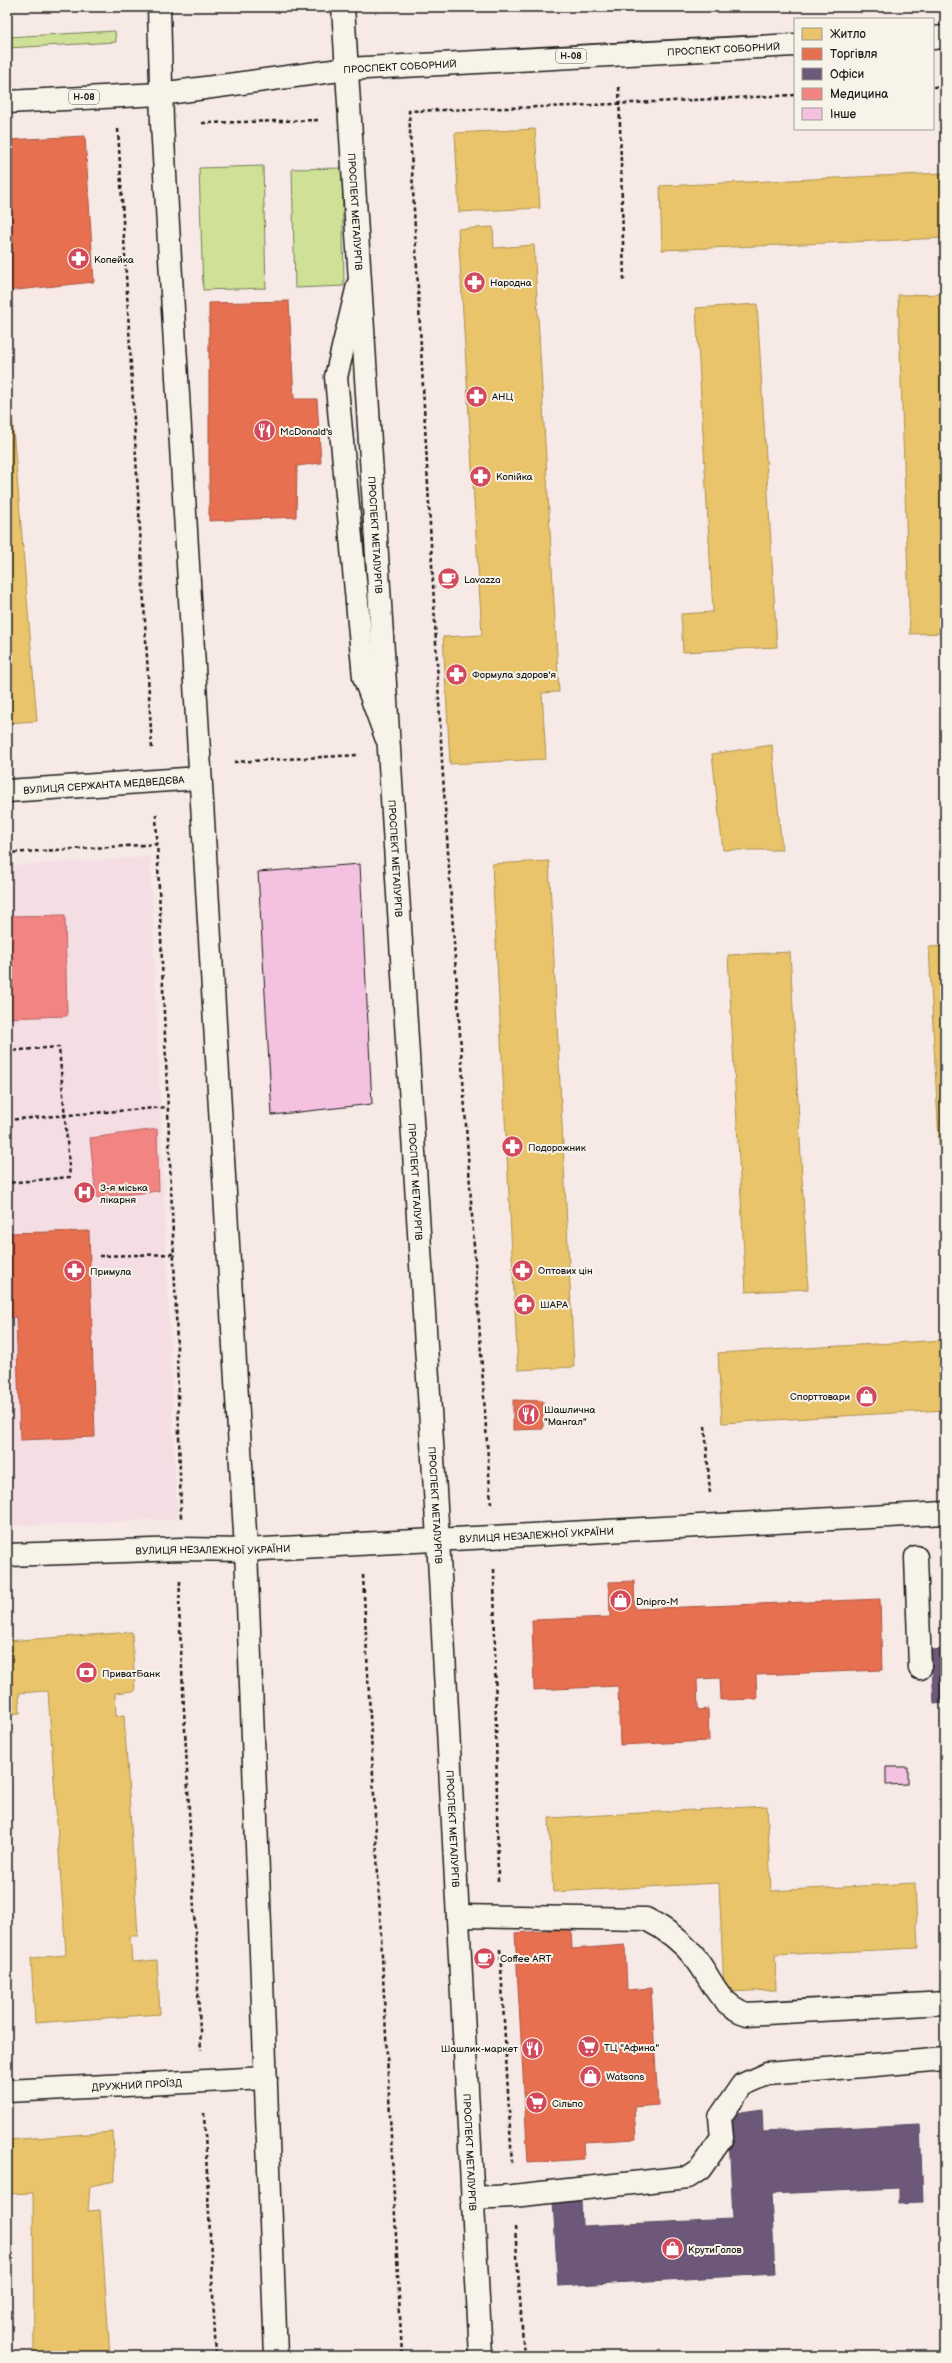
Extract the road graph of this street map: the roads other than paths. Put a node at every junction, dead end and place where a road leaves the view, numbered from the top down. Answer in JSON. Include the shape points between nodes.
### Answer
{"nodes":[{"id":1,"x":159,"y":7,"type":"edge"},
{"id":2,"x":343,"y":7,"type":"edge"},
{"id":3,"x":945,"y":37,"type":"edge"},
{"id":4,"x":934,"y":38,"type":"edge"},
{"id":5,"x":794,"y":45,"type":"edge"},
{"id":6,"x":347,"y":69,"type":"junction"},
{"id":7,"x":160,"y":94,"type":"junction"},
{"id":8,"x":7,"y":102,"type":"edge"},
{"id":9,"x":360,"y":277,"type":"junction"},
{"id":10,"x":389,"y":746,"type":"junction"},
{"id":11,"x":200,"y":778,"type":"junction"},
{"id":12,"x":7,"y":791,"type":"edge"},
{"id":13,"x":945,"y":1513,"type":"edge"},
{"id":14,"x":438,"y":1539,"type":"junction"},
{"id":15,"x":246,"y":1550,"type":"junction"},
{"id":16,"x":7,"y":1555,"type":"edge"},
{"id":17,"x":916,"y":1557,"type":"dead end"},
{"id":18,"x":920,"y":1668,"type":"dead end"},
{"id":19,"x":458,"y":1916,"type":"junction"},
{"id":20,"x":945,"y":2003,"type":"edge"},
{"id":21,"x":945,"y":2059,"type":"edge"},
{"id":22,"x":266,"y":2078,"type":"junction"},
{"id":23,"x":7,"y":2091,"type":"edge"},
{"id":24,"x":472,"y":2198,"type":"junction"},
{"id":25,"x":276,"y":2356,"type":"edge"},
{"id":26,"x":481,"y":2356,"type":"edge"}],
"edges":[{"from":1,"to":7,"type":"main road"},
{"from":2,"to":6,"type":"main road","name":"ПРОСПЕКТ МЕТАЛУРГІВ"},
{"from":3,"to":4,"type":"main road"},
{"from":5,"to":6,"type":"main road","name":"ПРОСПЕКТ СОБОРНИЙ","number":"Н-08"},
{"from":6,"to":7,"type":"main road","name":"ПРОСПЕКТ СОБОРНИЙ","number":"Н-08"},
{"from":6,"to":9,"type":"main road","name":"ПРОСПЕКТ МЕТАЛУРГІВ"},
{"from":7,"to":8,"type":"main road","name":"ПРОСПЕКТ СОБОРНИЙ","number":"Н-08"},
{"from":7,"to":11,"type":"main road"},
{"from":9,"to":10,"type":"main road","name":"ПРОСПЕКТ МЕТАЛУРГІВ"},
{"from":9,"to":10,"type":"main road","via":[[336,377],[364,677]]},
{"from":10,"to":14,"type":"main road","name":"ПРОСПЕКТ МЕТАЛУРГІВ"},
{"from":11,"to":12,"type":"main road","name":"ВУЛИЦЯ СЕРЖАНТА МЕДВЕДЄВА"},
{"from":11,"to":15,"type":"main road"},
{"from":13,"to":14,"type":"main road","name":"ВУЛИЦЯ НЕЗАЛЕЖНОЇ УКРАЇНИ"},
{"from":14,"to":15,"type":"main road","name":"ВУЛИЦЯ НЕЗАЛЕЖНОЇ УКРАЇНИ"},
{"from":14,"to":19,"type":"main road","name":"ПРОСПЕКТ МЕТАЛУРГІВ"},
{"from":15,"to":16,"type":"main road","name":"ВУЛИЦЯ НЕЗАЛЕЖНОЇ УКРАЇНИ"},
{"from":15,"to":22,"type":"main road"},
{"from":17,"to":18,"type":"main road"},
{"from":19,"to":20,"type":"main road","via":[[646,1919],[668,1930],[696,1958],[714,1988],[730,2007],[746,2014]]},
{"from":19,"to":24,"type":"main road","name":"ПРОСПЕКТ МЕТАЛУРГІВ"},
{"from":21,"to":24,"type":"main road","via":[[767,2074],[742,2085],[720,2117],[722,2138],[700,2169],[688,2177],[514,2196]]},
{"from":22,"to":23,"type":"main road","name":"ДРУЖНИЙ ПРОЇЗД"},
{"from":22,"to":25,"type":"main road"},
{"from":24,"to":26,"type":"main road","name":"ПРОСПЕКТ МЕТАЛУРГІВ"}]}
